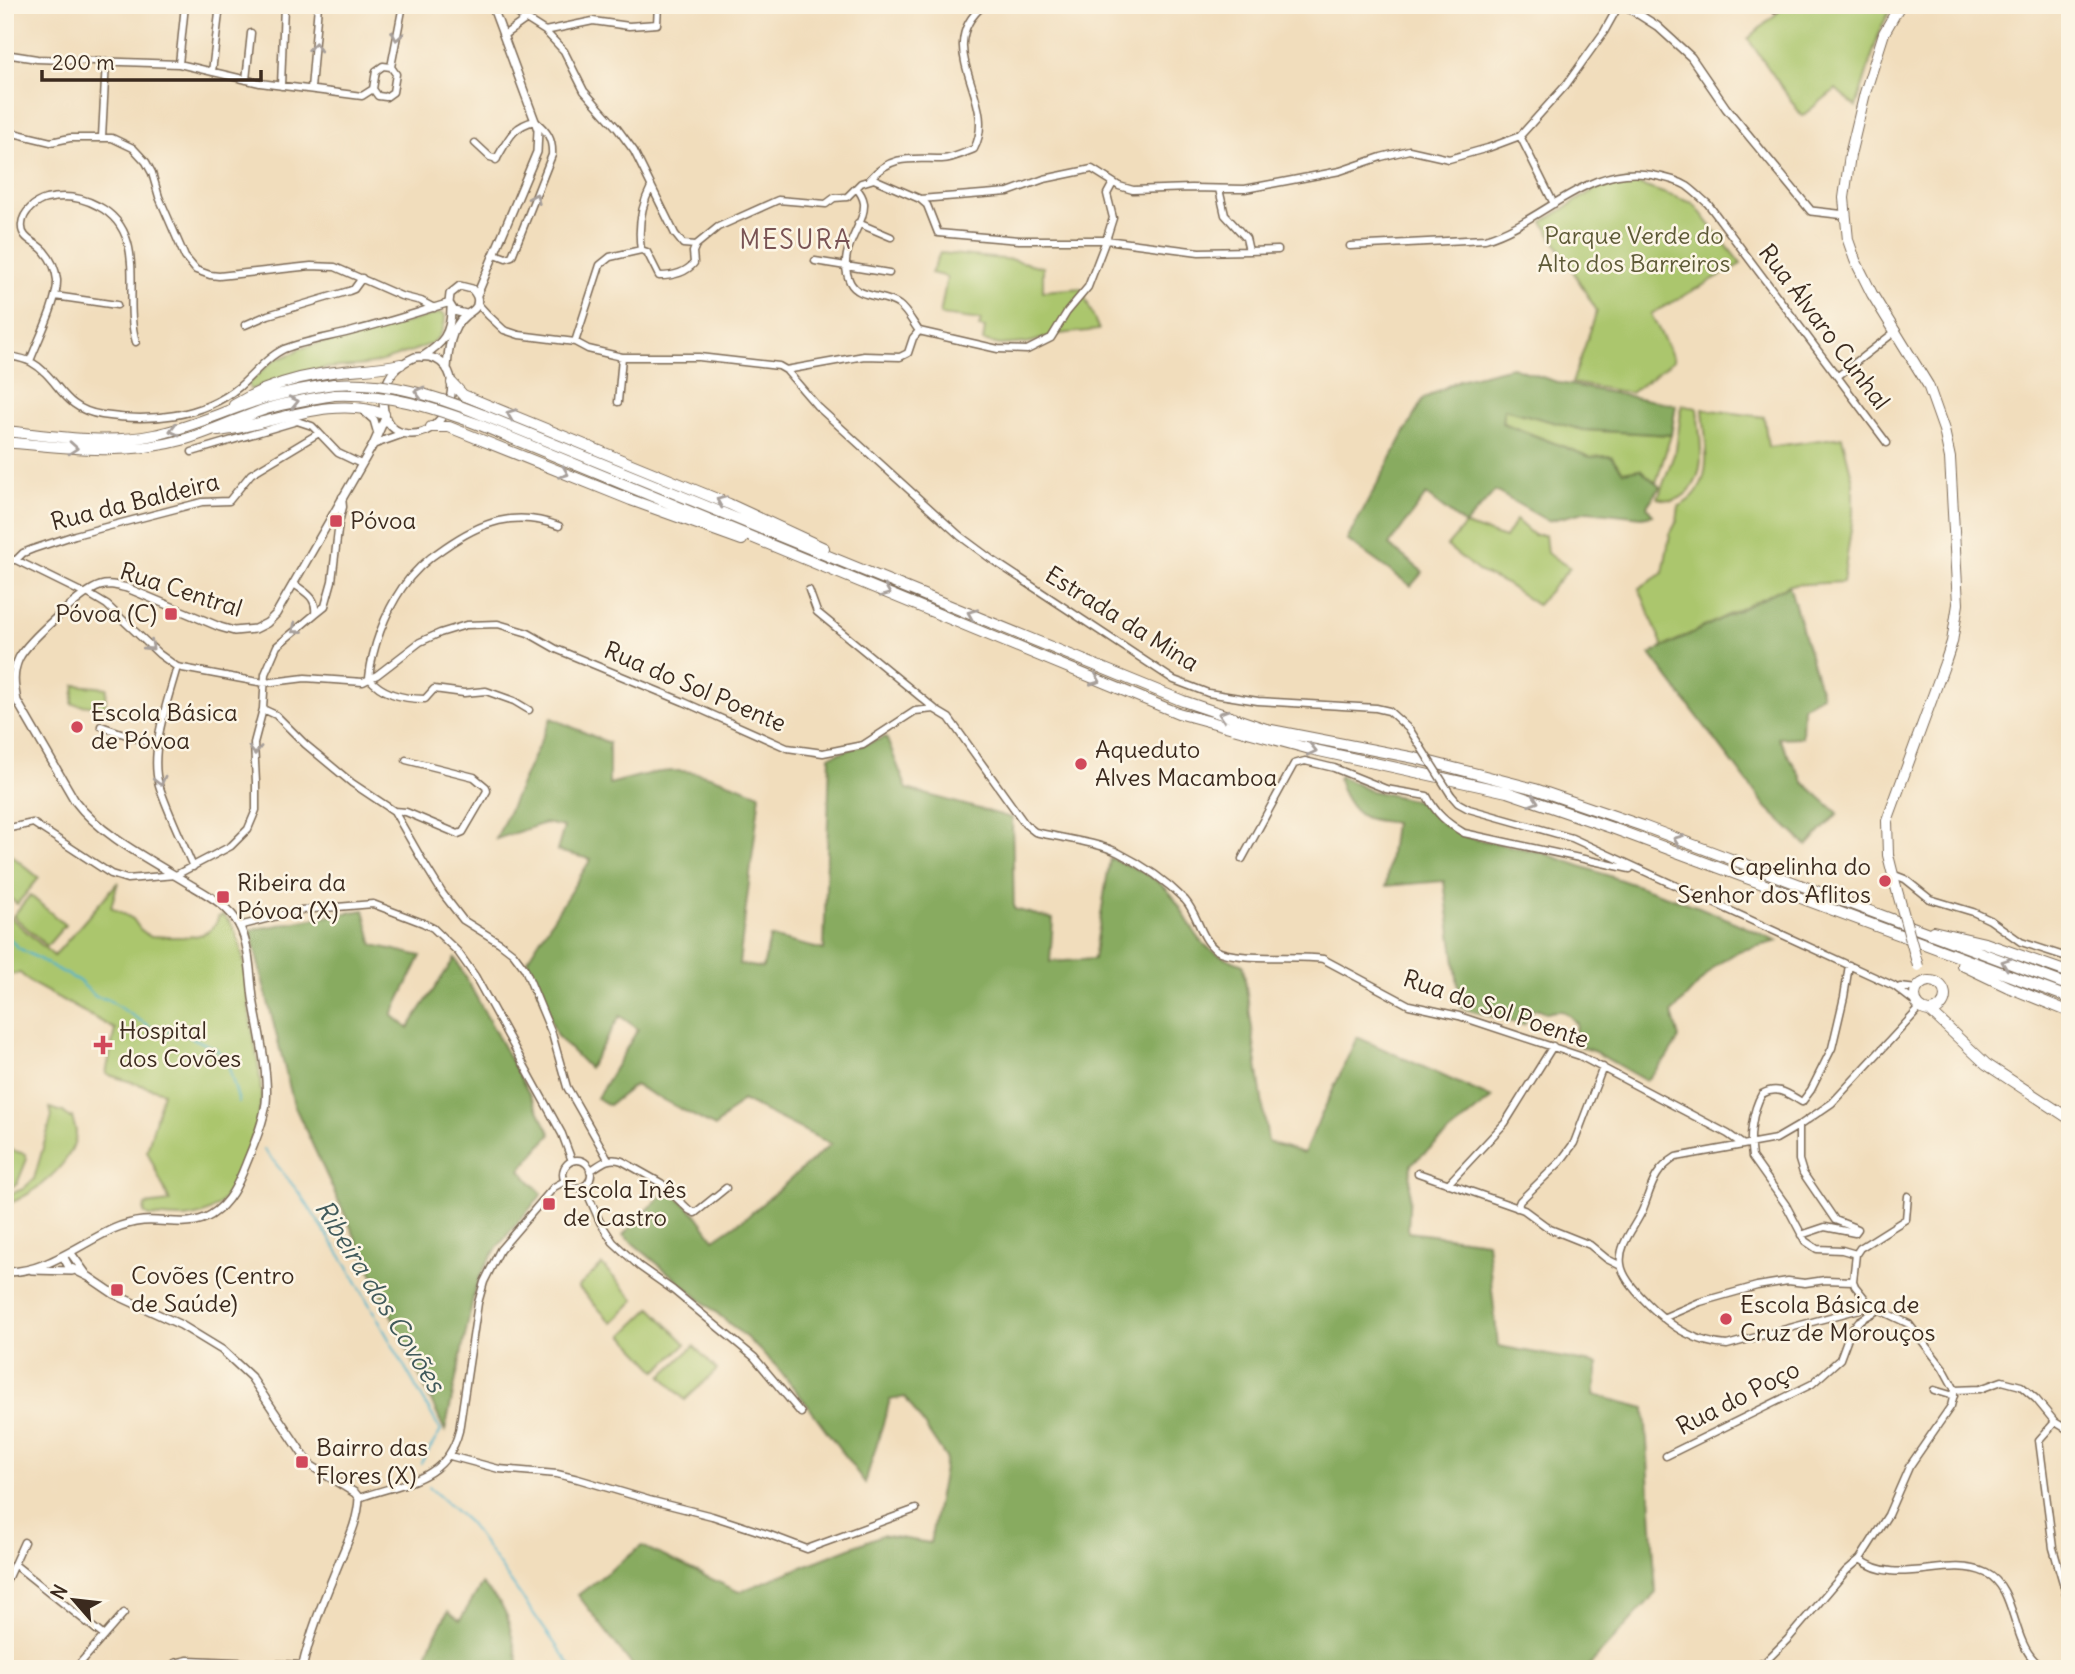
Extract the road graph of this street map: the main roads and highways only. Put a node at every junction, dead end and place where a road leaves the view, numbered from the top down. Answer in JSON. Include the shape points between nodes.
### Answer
{"nodes":[{"id":1,"x":1900,"y":5,"type":"edge"},
{"id":2,"x":401,"y":363,"type":"road end"},
{"id":3,"x":452,"y":383,"type":"road end"},
{"id":4,"x":334,"y":390,"type":"junction"},
{"id":5,"x":218,"y":415,"type":"junction"},
{"id":6,"x":385,"y":416,"type":"road end"},
{"id":7,"x":482,"y":420,"type":"junction"},
{"id":8,"x":431,"y":427,"type":"road end"},
{"id":9,"x":5,"y":431,"type":"edge"},
{"id":10,"x":204,"y":432,"type":"junction"},
{"id":11,"x":5,"y":442,"type":"edge"},
{"id":12,"x":848,"y":564,"type":"junction"},
{"id":13,"x":823,"y":566,"type":"junction"},
{"id":14,"x":1912,"y":927,"type":"junction"},
{"id":15,"x":1921,"y":943,"type":"junction"},
{"id":16,"x":1918,"y":966,"type":"junction"},
{"id":17,"x":2070,"y":973,"type":"edge"},
{"id":18,"x":1929,"y":981,"type":"junction"},
{"id":19,"x":2070,"y":986,"type":"edge"},
{"id":20,"x":1917,"y":988,"type":"junction"},
{"id":21,"x":2070,"y":998,"type":"edge"},
{"id":22,"x":1942,"y":1005,"type":"junction"},
{"id":23,"x":1931,"y":1012,"type":"junction"},
{"id":24,"x":2070,"y":1012,"type":"edge"},
{"id":25,"x":1947,"y":1026,"type":"junction"},
{"id":26,"x":2070,"y":1119,"type":"edge"}],
"edges":[{"from":1,"to":16,"type":"main road","bridge":true,"via":[[1884,33],[1860,108],[1844,198],[1855,260],[1928,385],[1950,458],[1958,604],[1952,642],[1887,821],[1886,836]]},
{"from":2,"to":5,"type":"main road","via":[[283,382],[251,394]]},
{"from":12,"to":3,"type":"main road","one_way":true,"via":[[820,545],[740,509],[463,395]]},
{"from":4,"to":5,"type":"main road","via":[[306,388]]},
{"from":4,"to":7,"type":"main road","bridge":true,"via":[[400,399]]},
{"from":10,"to":4,"type":"main road","one_way":true},
{"from":5,"to":9,"type":"main road","one_way":true,"via":[[131,439]]},
{"from":6,"to":10,"type":"main road","via":[[362,409],[331,409]]},
{"from":7,"to":12,"type":"main road"},
{"from":7,"to":13,"type":"main road"},
{"from":8,"to":13,"type":"main road","one_way":true,"via":[[449,427],[631,500]]},
{"from":11,"to":10,"type":"main road","one_way":true,"via":[[115,450]]},
{"from":14,"to":12,"type":"main road","one_way":true,"via":[[1535,789],[1415,758],[1266,729],[1183,701]]},
{"from":13,"to":15,"type":"main road","one_way":true,"via":[[1178,713],[1299,747],[1507,792]]},
{"from":14,"to":17,"type":"main road","via":[[1985,943]]},
{"from":19,"to":14,"type":"main road","one_way":true},
{"from":15,"to":21,"type":"main road"},
{"from":15,"to":24,"type":"main road"},
{"from":16,"to":18,"type":"main road"},
{"from":16,"to":20,"type":"main road"},
{"from":18,"to":20,"type":"main road"},
{"from":18,"to":22,"type":"main road","via":[[1944,992]]},
{"from":20,"to":23,"type":"main road","via":[[1918,1005]]},
{"from":22,"to":23,"type":"main road"},
{"from":22,"to":25,"type":"main road"},
{"from":23,"to":25,"type":"main road"},
{"from":25,"to":26,"type":"main road","via":[[1992,1069]]}]}
